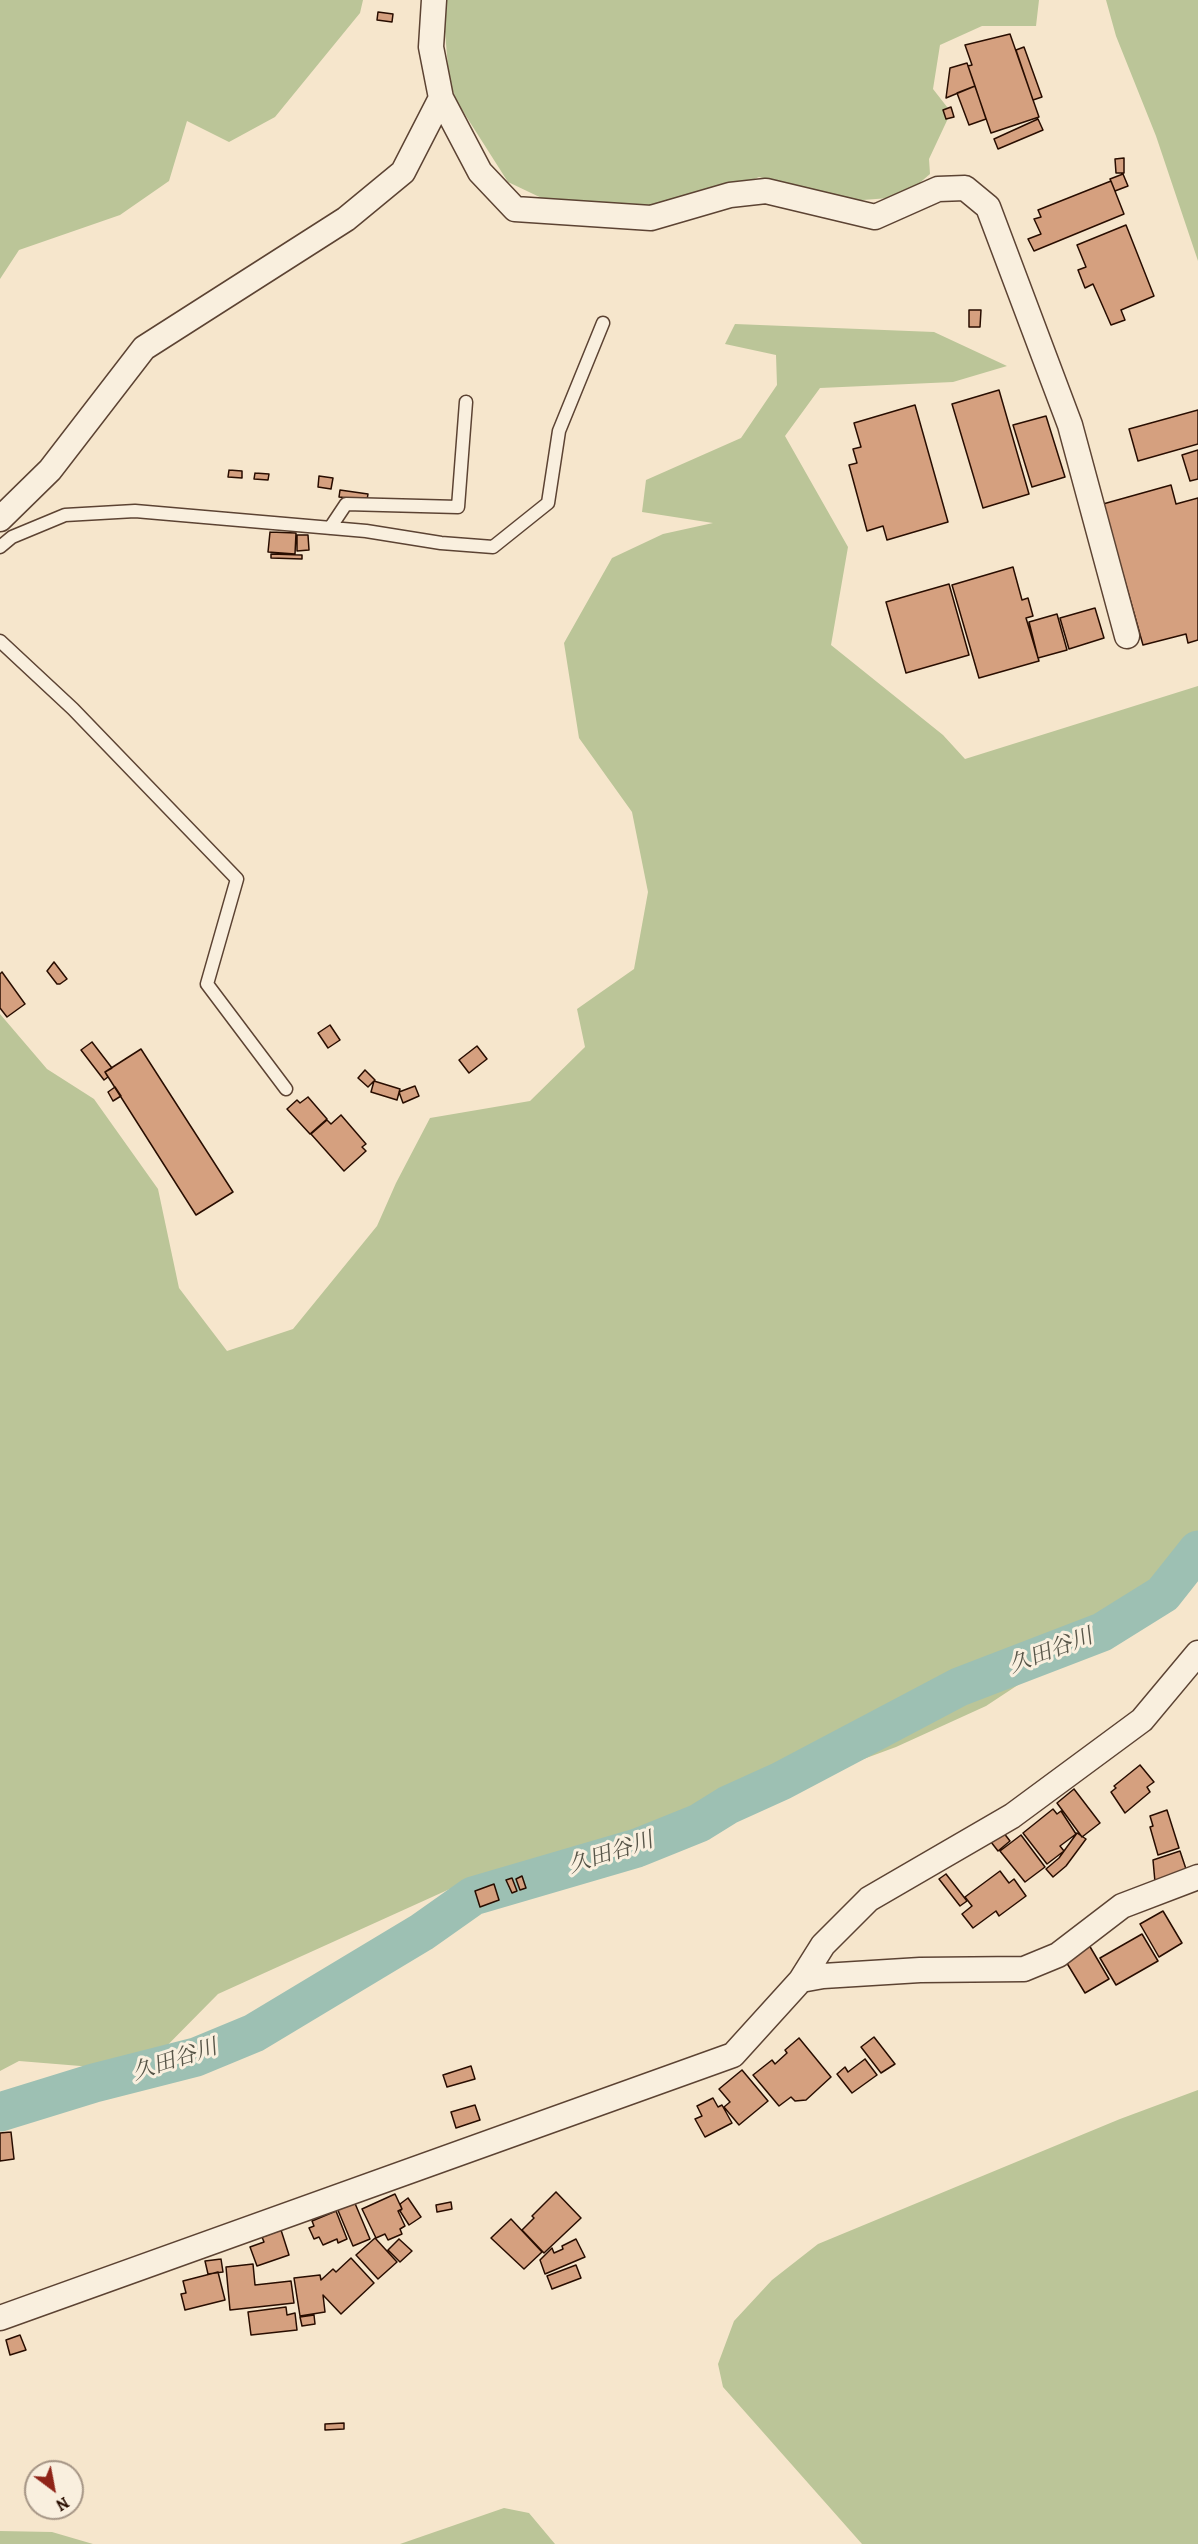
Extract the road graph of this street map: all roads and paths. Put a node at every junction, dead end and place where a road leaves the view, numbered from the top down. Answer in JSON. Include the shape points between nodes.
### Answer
{"nodes":[{"id":1,"x":434,"y":0,"type":"edge"},
{"id":2,"x":441,"y":98,"type":"junction"},
{"id":3,"x":603,"y":323,"type":"dead end"},
{"id":4,"x":466,"y":402,"type":"dead end"},
{"id":5,"x":0,"y":519,"type":"edge"},
{"id":6,"x":330,"y":528,"type":"junction"},
{"id":7,"x":0,"y":547,"type":"edge"},
{"id":8,"x":1127,"y":636,"type":"dead end"},
{"id":9,"x":0,"y":641,"type":"edge"},
{"id":10,"x":286,"y":1089,"type":"dead end"},
{"id":11,"x":1198,"y":1653,"type":"edge"},
{"id":12,"x":1198,"y":1877,"type":"edge"},
{"id":13,"x":801,"y":1980,"type":"junction"},
{"id":14,"x":0,"y":2318,"type":"edge"}],
"edges":[{"from":1,"to":2,"type":"street","via":[[431,47]]},
{"from":2,"to":5,"type":"street","via":[[403,172],[346,219],[144,348],[50,471]]},
{"from":2,"to":8,"type":"street","via":[[480,172],[515,209],[651,218],[730,195],[766,191],[875,217],[938,189],[965,188],[988,207],[1070,425]]},
{"from":3,"to":6,"type":"lane","via":[[559,430],[548,503],[493,547]]},
{"from":4,"to":6,"type":"lane","via":[[458,507],[346,504]]},
{"from":6,"to":7,"type":"lane","via":[[135,511],[65,515],[12,537]]},
{"from":9,"to":10,"type":"lane","via":[[73,709],[237,879],[207,984]]},
{"from":11,"to":13,"type":"street","via":[[1154,1708],[1012,1816],[868,1899],[823,1945]]},
{"from":12,"to":13,"type":"street","via":[[1122,1906],[1058,1955],[1024,1969],[920,1970]]},
{"from":13,"to":14,"type":"street","via":[[733,2055]]}]}
